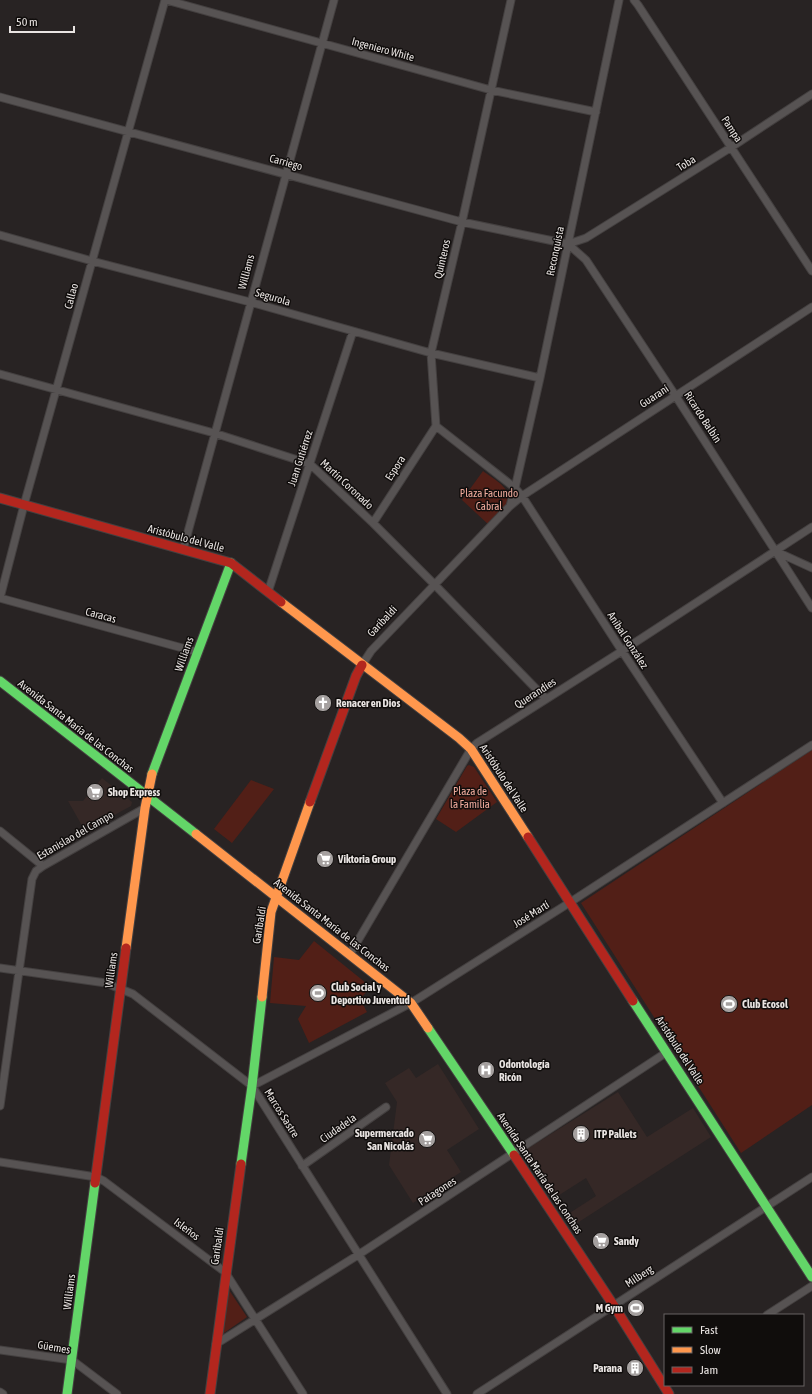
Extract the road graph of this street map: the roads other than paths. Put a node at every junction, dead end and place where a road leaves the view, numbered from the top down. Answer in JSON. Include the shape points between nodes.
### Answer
{"nodes":[{"id":1,"x":166,"y":0,"type":"edge"},
{"id":2,"x":334,"y":0,"type":"edge"},
{"id":3,"x":510,"y":0,"type":"edge"},
{"id":4,"x":620,"y":0,"type":"edge"},
{"id":5,"x":634,"y":0,"type":"edge"},
{"id":6,"x":322,"y":44,"type":"junction"},
{"id":7,"x":490,"y":90,"type":"junction"},
{"id":8,"x":812,"y":94,"type":"edge"},
{"id":9,"x":0,"y":97,"type":"edge"},
{"id":10,"x":596,"y":112,"type":"junction"},
{"id":11,"x":128,"y":132,"type":"junction"},
{"id":12,"x":730,"y":148,"type":"junction"},
{"id":13,"x":285,"y":174,"type":"junction"},
{"id":14,"x":462,"y":222,"type":"junction"},
{"id":15,"x":0,"y":235,"type":"edge"},
{"id":16,"x":568,"y":244,"type":"junction"},
{"id":17,"x":92,"y":261,"type":"junction"},
{"id":18,"x":812,"y":271,"type":"edge"},
{"id":19,"x":250,"y":302,"type":"junction"},
{"id":20,"x":812,"y":307,"type":"edge"},
{"id":21,"x":353,"y":331,"type":"junction"},
{"id":22,"x":431,"y":353,"type":"junction"},
{"id":23,"x":0,"y":374,"type":"edge"},
{"id":24,"x":540,"y":378,"type":"junction"},
{"id":25,"x":57,"y":390,"type":"junction"},
{"id":26,"x":675,"y":395,"type":"junction"},
{"id":27,"x":436,"y":426,"type":"junction"},
{"id":28,"x":214,"y":434,"type":"junction"},
{"id":29,"x":310,"y":464,"type":"junction"},
{"id":30,"x":515,"y":488,"type":"junction"},
{"id":31,"x":522,"y":496,"type":"junction"},
{"id":32,"x":0,"y":498,"type":"edge"},
{"id":33,"x":24,"y":504,"type":"junction"},
{"id":34,"x":510,"y":506,"type":"junction"},
{"id":35,"x":373,"y":523,"type":"junction"},
{"id":36,"x":812,"y":527,"type":"edge"},
{"id":37,"x":182,"y":550,"type":"junction"},
{"id":38,"x":775,"y":551,"type":"junction"},
{"id":39,"x":231,"y":563,"type":"junction"},
{"id":40,"x":812,"y":568,"type":"edge"},
{"id":41,"x":434,"y":584,"type":"junction"},
{"id":42,"x":268,"y":592,"type":"junction"},
{"id":43,"x":0,"y":598,"type":"edge"},
{"id":44,"x":812,"y":608,"type":"edge"},
{"id":45,"x":622,"y":651,"type":"junction"},
{"id":46,"x":197,"y":652,"type":"junction"},
{"id":47,"x":362,"y":665,"type":"junction"},
{"id":48,"x":0,"y":681,"type":"edge"},
{"id":49,"x":546,"y":699,"type":"junction"},
{"id":50,"x":812,"y":745,"type":"edge"},
{"id":51,"x":471,"y":749,"type":"junction"},
{"id":52,"x":147,"y":797,"type":"junction"},
{"id":53,"x":723,"y":803,"type":"junction"},
{"id":54,"x":145,"y":808,"type":"junction"},
{"id":55,"x":0,"y":831,"type":"edge"},
{"id":56,"x":43,"y":866,"type":"junction"},
{"id":57,"x":277,"y":896,"type":"junction"},
{"id":58,"x":569,"y":903,"type":"junction"},
{"id":59,"x":350,"y":954,"type":"junction"},
{"id":60,"x":0,"y":968,"type":"edge"},
{"id":61,"x":19,"y":971,"type":"junction"},
{"id":62,"x":120,"y":988,"type":"junction"},
{"id":63,"x":411,"y":1003,"type":"junction"},
{"id":64,"x":667,"y":1052,"type":"junction"},
{"id":65,"x":252,"y":1086,"type":"junction"},
{"id":66,"x":0,"y":1106,"type":"edge"},
{"id":67,"x":386,"y":1107,"type":"dead end"},
{"id":68,"x":514,"y":1154,"type":"junction"},
{"id":69,"x":0,"y":1162,"type":"edge"},
{"id":70,"x":302,"y":1166,"type":"junction"},
{"id":71,"x":812,"y":1176,"type":"edge"},
{"id":72,"x":96,"y":1177,"type":"junction"},
{"id":73,"x":766,"y":1207,"type":"junction"},
{"id":74,"x":358,"y":1255,"type":"junction"},
{"id":75,"x":225,"y":1272,"type":"junction"},
{"id":76,"x":812,"y":1277,"type":"edge"},
{"id":77,"x":812,"y":1286,"type":"edge"},
{"id":78,"x":614,"y":1306,"type":"junction"},
{"id":79,"x":769,"y":1314,"type":"edge"},
{"id":80,"x":255,"y":1319,"type":"junction"},
{"id":81,"x":216,"y":1344,"type":"junction"},
{"id":82,"x":0,"y":1350,"type":"edge"},
{"id":83,"x":72,"y":1360,"type":"junction"},
{"id":84,"x":664,"y":1382,"type":"edge"},
{"id":85,"x":0,"y":1392,"type":"edge"},
{"id":86,"x":3,"y":1394,"type":"edge"},
{"id":87,"x":67,"y":1394,"type":"edge"},
{"id":88,"x":117,"y":1394,"type":"edge"},
{"id":89,"x":210,"y":1394,"type":"edge"},
{"id":90,"x":303,"y":1394,"type":"edge"},
{"id":91,"x":447,"y":1394,"type":"edge"},
{"id":92,"x":477,"y":1394,"type":"edge"}],
"edges":[{"from":1,"to":6,"type":"street","name":"Ingeniero White"},
{"from":1,"to":11,"type":"street","name":"Callao"},
{"from":2,"to":6,"type":"street","name":"Williams"},
{"from":3,"to":7,"type":"street","name":"Quinteros"},
{"from":4,"to":10,"type":"street","name":"Reconquista"},
{"from":5,"to":12,"type":"street","name":"Pampa"},
{"from":6,"to":7,"type":"street","name":"Ingeniero White"},
{"from":6,"to":13,"type":"street","name":"Williams"},
{"from":7,"to":10,"type":"street","name":"Ingeniero White"},
{"from":7,"to":14,"type":"street","name":"Quinteros"},
{"from":8,"to":12,"type":"street","name":"Toba"},
{"from":9,"to":11,"type":"street","name":"Carriego"},
{"from":10,"to":16,"type":"street","name":"Reconquista"},
{"from":11,"to":13,"type":"street","name":"Carriego"},
{"from":11,"to":17,"type":"street","name":"Callao"},
{"from":12,"to":16,"type":"street","name":"Toba","via":[[586,238]]},
{"from":12,"to":18,"type":"street","name":"Pampa"},
{"from":13,"to":14,"type":"street","name":"Carriego"},
{"from":13,"to":19,"type":"street","name":"Williams"},
{"from":14,"to":16,"type":"street","name":"Carriego"},
{"from":14,"to":22,"type":"street","name":"Quinteros"},
{"from":15,"to":17,"type":"street","name":"Segurola"},
{"from":16,"to":24,"type":"street","name":"Reconquista"},
{"from":16,"to":26,"type":"street","name":"Ricardo Balbín","via":[[586,260]]},
{"from":17,"to":19,"type":"street","name":"Segurola"},
{"from":17,"to":25,"type":"street","name":"Callao"},
{"from":19,"to":21,"type":"street","name":"Segurola"},
{"from":19,"to":28,"type":"street","name":"Williams"},
{"from":20,"to":26,"type":"street","name":"Guaraní"},
{"from":21,"to":22,"type":"street","name":"Segurola"},
{"from":21,"to":29,"type":"street","name":"Juan Gutiérrez"},
{"from":22,"to":24,"type":"street","name":"Segurola"},
{"from":22,"to":27,"type":"street","name":"Quinteros"},
{"from":23,"to":25,"type":"street","name":"Martín Coronado"},
{"from":24,"to":30,"type":"street","name":"Reconquista"},
{"from":25,"to":28,"type":"street","name":"Martín Coronado"},
{"from":25,"to":33,"type":"street","name":"Callao"},
{"from":26,"to":31,"type":"street","name":"Guaraní"},
{"from":26,"to":38,"type":"street","name":"Ricardo Balbín"},
{"from":27,"to":30,"type":"street"},
{"from":27,"to":35,"type":"street","name":"Espora"},
{"from":28,"to":29,"type":"street","name":"Martín Coronado"},
{"from":28,"to":37,"type":"street","name":"Williams"},
{"from":29,"to":35,"type":"street","name":"Martín Coronado"},
{"from":29,"to":42,"type":"street","name":"Juan Gutiérrez"},
{"from":30,"to":31,"type":"street","name":"Aníbal González"},
{"from":30,"to":34,"type":"street","name":"Reconquista"},
{"from":31,"to":34,"type":"street","name":"Guaraní"},
{"from":31,"to":45,"type":"street","name":"Aníbal González"},
{"from":32,"to":33,"type":"street","name":"Aristóbulo del Valle"},
{"from":33,"to":37,"type":"street","name":"Aristóbulo del Valle"},
{"from":33,"to":43,"type":"street","name":"Callao"},
{"from":34,"to":41,"type":"street","name":"Garibaldi"},
{"from":35,"to":41,"type":"street","name":"Martín Coronado"},
{"from":36,"to":38,"type":"street","name":"Querandíes"},
{"from":37,"to":39,"type":"street","name":"Aristóbulo del Valle"},
{"from":38,"to":40,"type":"street"},
{"from":38,"to":44,"type":"street","name":"Ricardo Balbín"},
{"from":38,"to":45,"type":"street","name":"Querandíes"},
{"from":39,"to":42,"type":"street","name":"Aristóbulo del Valle"},
{"from":39,"to":46,"type":"street","name":"Williams"},
{"from":41,"to":47,"type":"street","name":"Garibaldi","via":[[371,650]]},
{"from":41,"to":49,"type":"street","name":"Martín Coronado"},
{"from":42,"to":47,"type":"street","name":"Aristóbulo del Valle"},
{"from":43,"to":46,"type":"street","name":"Caracas"},
{"from":45,"to":49,"type":"street","name":"Querandíes"},
{"from":45,"to":53,"type":"street","name":"Aníbal González"},
{"from":46,"to":52,"type":"street","name":"Williams","via":[[151,778]]},
{"from":47,"to":51,"type":"street","name":"Aristóbulo del Valle"},
{"from":47,"to":57,"type":"street","name":"Garibaldi"},
{"from":48,"to":52,"type":"street","name":"Avenida Santa María de las Conchas"},
{"from":49,"to":51,"type":"street","name":"Querandíes"},
{"from":50,"to":53,"type":"street","name":"José Martí"},
{"from":51,"to":58,"type":"street","name":"Aristóbulo del Valle"},
{"from":51,"to":59,"type":"street","name":"Querandíes"},
{"from":52,"to":54,"type":"street","name":"Williams"},
{"from":52,"to":57,"type":"street","name":"Avenida Santa María de las Conchas"},
{"from":53,"to":58,"type":"street","name":"José Martí"},
{"from":54,"to":56,"type":"street","name":"Estanislao del Campo"},
{"from":54,"to":62,"type":"street","name":"Williams"},
{"from":55,"to":56,"type":"street"},
{"from":56,"to":61,"type":"street","name":"Estanislao del Campo","via":[[36,871],[32,879]]},
{"from":57,"to":59,"type":"street","name":"Avenida Santa María de las Conchas"},
{"from":57,"to":65,"type":"street","name":"Garibaldi","via":[[271,912]]},
{"from":58,"to":63,"type":"street","name":"José Martí"},
{"from":58,"to":64,"type":"street","name":"Aristóbulo del Valle"},
{"from":59,"to":63,"type":"street","name":"Avenida Santa María de las Conchas"},
{"from":60,"to":61,"type":"street","name":"Marcos Sastre"},
{"from":61,"to":62,"type":"street","name":"Marcos Sastre","via":[[106,983]]},
{"from":61,"to":66,"type":"street","name":"Estanislao del Campo"},
{"from":62,"to":65,"type":"street","name":"Marcos Sastre","via":[[134,994]]},
{"from":62,"to":72,"type":"street","name":"Williams"},
{"from":63,"to":65,"type":"street","name":"José Martí"},
{"from":63,"to":68,"type":"street","name":"Avenida Santa María de las Conchas"},
{"from":64,"to":68,"type":"street","name":"Patagones"},
{"from":64,"to":73,"type":"street","name":"Aristóbulo del Valle"},
{"from":65,"to":70,"type":"street","name":"Marcos Sastre"},
{"from":65,"to":75,"type":"street","name":"Garibaldi"},
{"from":67,"to":70,"type":"street","name":"Ciudadela"},
{"from":68,"to":74,"type":"street","name":"Patagones"},
{"from":68,"to":78,"type":"street","name":"Avenida Santa María de las Conchas"},
{"from":69,"to":72,"type":"street","name":"Isleños"},
{"from":70,"to":74,"type":"street","name":"Marcos Sastre"},
{"from":71,"to":73,"type":"street","name":"Milberg"},
{"from":72,"to":75,"type":"street","name":"Isleños"},
{"from":72,"to":83,"type":"street","name":"Williams"},
{"from":73,"to":76,"type":"street","name":"Aristóbulo del Valle"},
{"from":73,"to":78,"type":"street","name":"Milberg"},
{"from":74,"to":80,"type":"street","name":"Patagones"},
{"from":74,"to":91,"type":"street","name":"Marcos Sastre"},
{"from":75,"to":80,"type":"street","name":"Isleños"},
{"from":75,"to":81,"type":"street","name":"Garibaldi"},
{"from":77,"to":79,"type":"street"},
{"from":78,"to":84,"type":"street","name":"Avenida Santa María de las Conchas"},
{"from":78,"to":92,"type":"street","name":"Milberg"},
{"from":80,"to":81,"type":"street","name":"Patagones"},
{"from":80,"to":90,"type":"street","name":"Isleños"},
{"from":81,"to":89,"type":"street","name":"Garibaldi"},
{"from":82,"to":83,"type":"street","name":"Güemes"},
{"from":83,"to":87,"type":"street","name":"Williams"},
{"from":83,"to":88,"type":"street","name":"Güemes"},
{"from":85,"to":86,"type":"street"}]}
